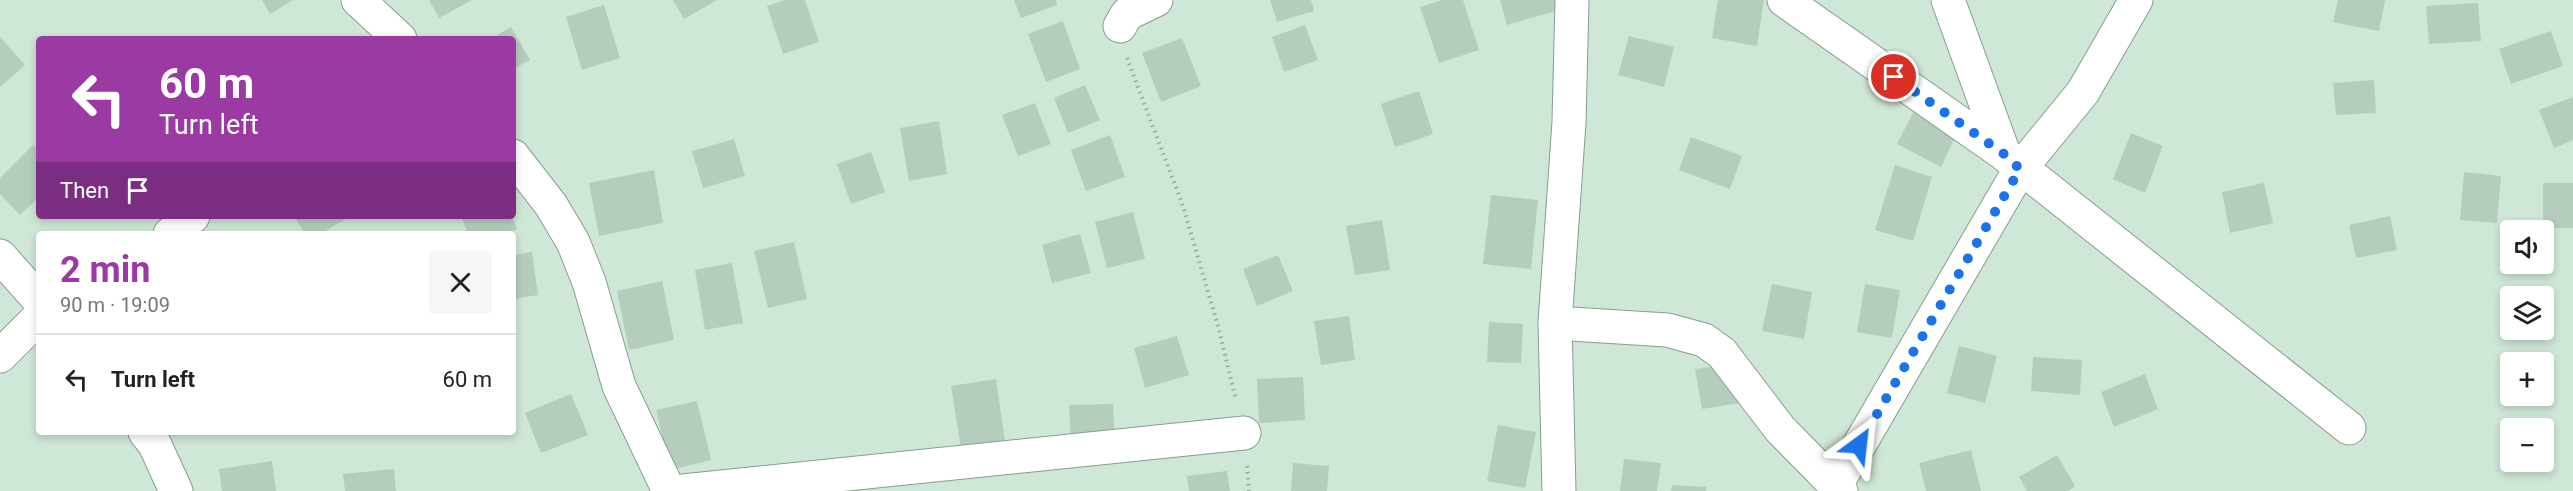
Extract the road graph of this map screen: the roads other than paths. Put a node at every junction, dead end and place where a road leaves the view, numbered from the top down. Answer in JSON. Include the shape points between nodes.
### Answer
{"nodes":[{"id":1,"x":358,"y":0,"type":"edge"},
{"id":2,"x":1156,"y":0,"type":"edge"},
{"id":3,"x":1572,"y":0,"type":"edge"},
{"id":4,"x":1784,"y":0,"type":"edge"},
{"id":5,"x":1948,"y":0,"type":"edge"},
{"id":6,"x":2136,"y":0,"type":"edge"},
{"id":7,"x":1120,"y":26,"type":"road end"},
{"id":8,"x":397,"y":36,"type":"edge"},
{"id":9,"x":516,"y":160,"type":"edge"},
{"id":10,"x":2012,"y":161,"type":"junction"},
{"id":11,"x":189,"y":219,"type":"edge"},
{"id":12,"x":174,"y":231,"type":"edge"},
{"id":13,"x":0,"y":256,"type":"edge"},
{"id":14,"x":36,"y":297,"type":"edge"},
{"id":15,"x":36,"y":320,"type":"edge"},
{"id":16,"x":1555,"y":323,"type":"junction"},
{"id":17,"x":0,"y":356,"type":"edge"},
{"id":18,"x":2349,"y":429,"type":"dead end"},
{"id":19,"x":1244,"y":433,"type":"road end"},
{"id":20,"x":147,"y":435,"type":"edge"},
{"id":21,"x":1839,"y":488,"type":"edge"},
{"id":22,"x":176,"y":491,"type":"edge"},
{"id":23,"x":669,"y":491,"type":"edge"},
{"id":24,"x":683,"y":491,"type":"edge"},
{"id":25,"x":1559,"y":491,"type":"edge"}],
"edges":[{"from":1,"to":8,"type":"street"},
{"from":2,"to":7,"type":"street","via":[[1127,14]]},
{"from":3,"to":16,"type":"street","via":[[1569,122]]},
{"from":4,"to":10,"type":"street"},
{"from":5,"to":10,"type":"street"},
{"from":6,"to":10,"type":"street","via":[[2083,92]]},
{"from":9,"to":23,"type":"street","via":[[551,205],[573,242],[590,282],[619,386]]},
{"from":10,"to":18,"type":"street"},
{"from":10,"to":21,"type":"street"},
{"from":11,"to":12,"type":"street"},
{"from":13,"to":14,"type":"street"},
{"from":15,"to":17,"type":"street"},
{"from":16,"to":21,"type":"street","via":[[1667,330],[1704,340],[1722,352],[1780,429]]},
{"from":16,"to":25,"type":"street"},
{"from":19,"to":24,"type":"street"},
{"from":20,"to":22,"type":"street"}]}
